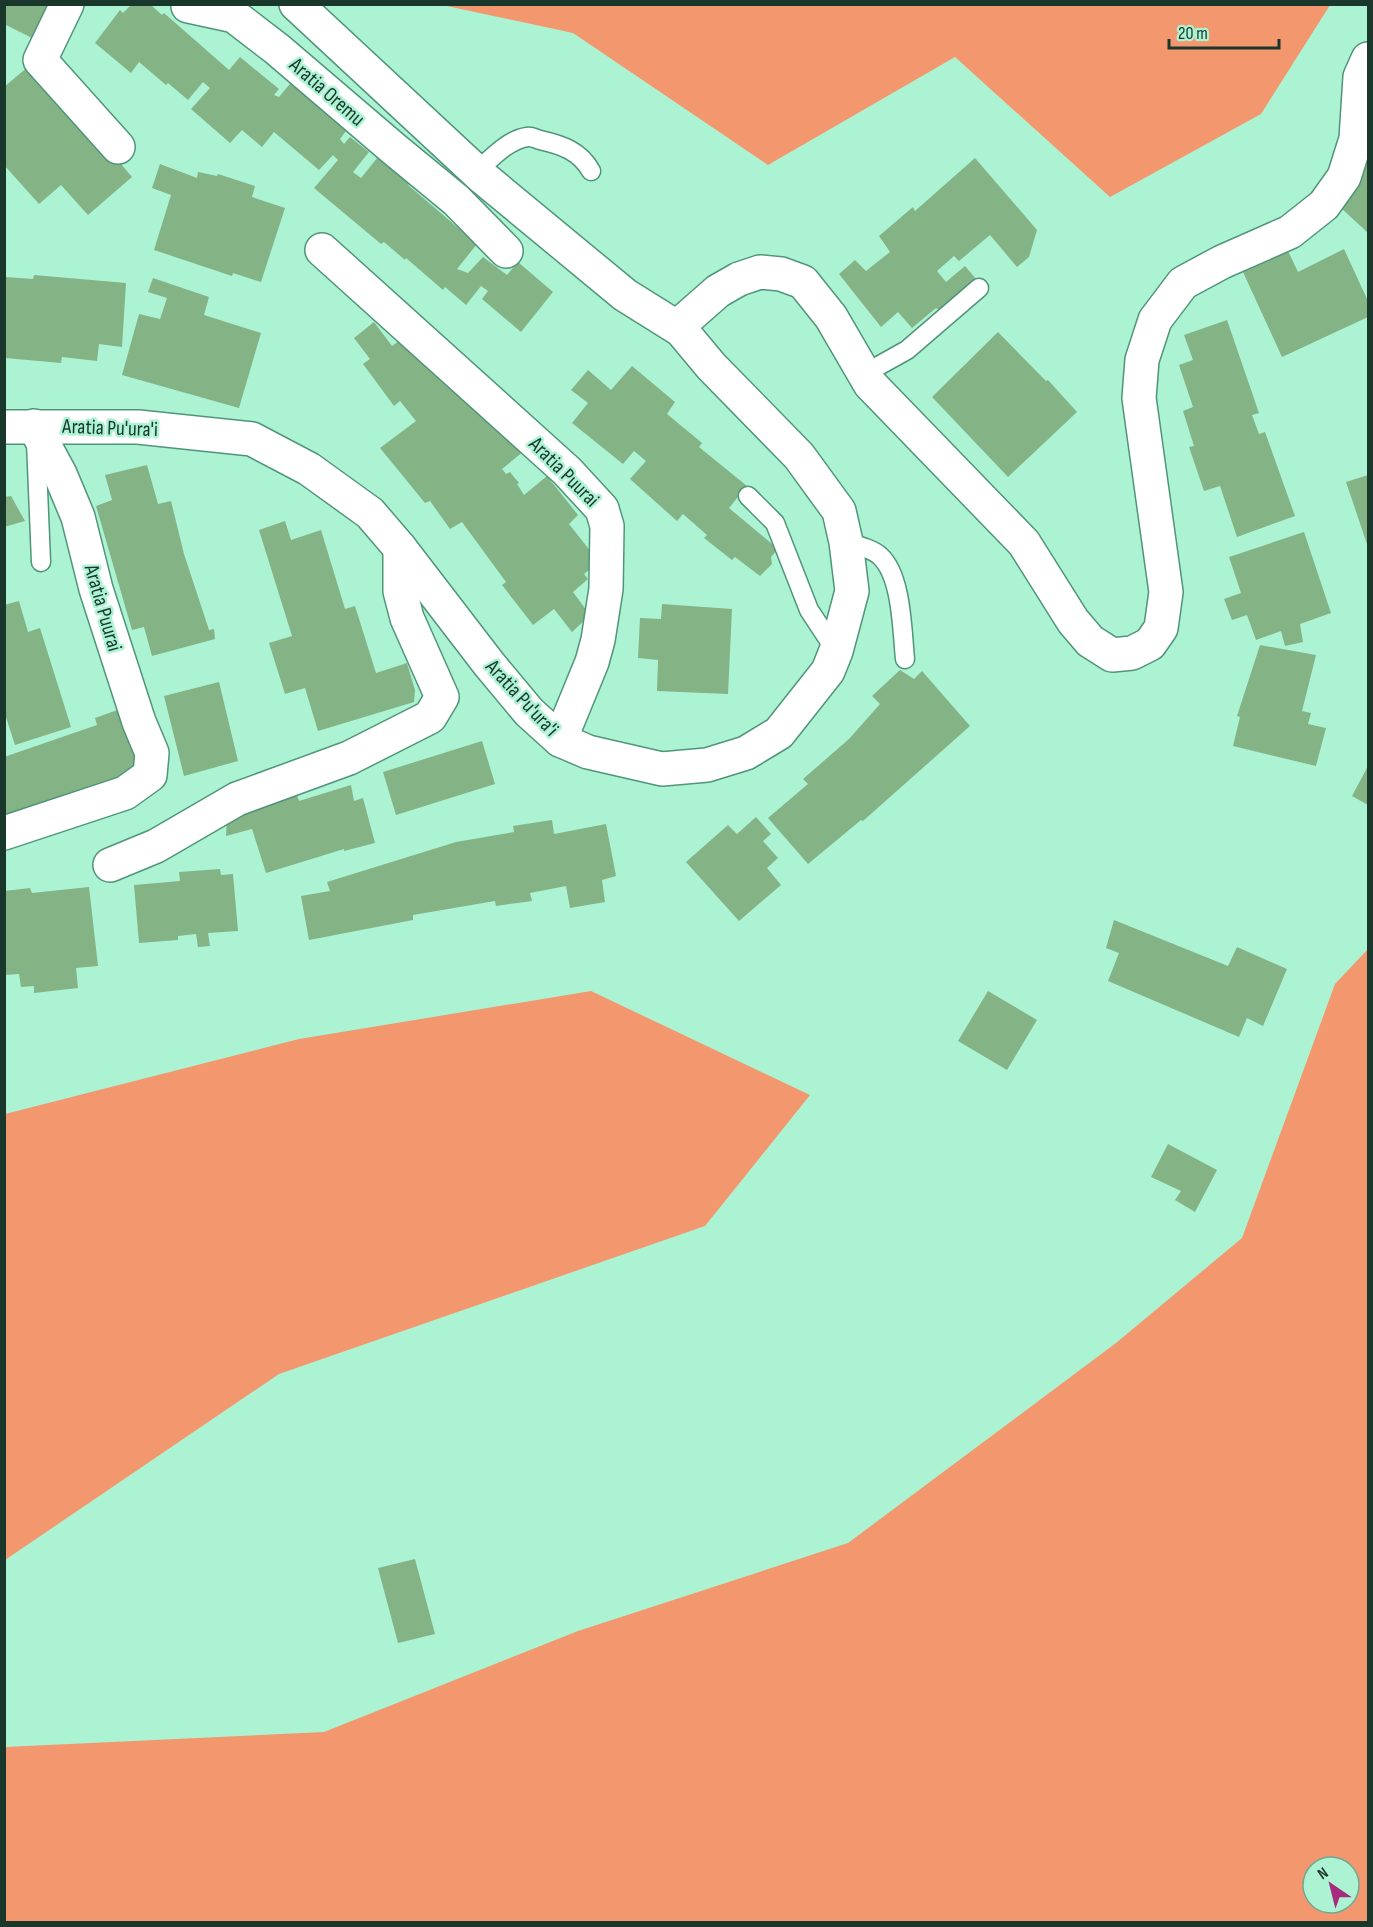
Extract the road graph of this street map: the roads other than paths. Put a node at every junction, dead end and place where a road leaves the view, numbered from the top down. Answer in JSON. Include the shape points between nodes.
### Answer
{"nodes":[{"id":1,"x":67,"y":4,"type":"edge"},
{"id":2,"x":296,"y":4,"type":"edge"},
{"id":3,"x":188,"y":6,"type":"dead end"},
{"id":4,"x":1368,"y":59,"type":"edge"},
{"id":5,"x":118,"y":147,"type":"dead end"},
{"id":6,"x":591,"y":171,"type":"dead end"},
{"id":7,"x":479,"y":174,"type":"junction"},
{"id":8,"x":456,"y":200,"type":"junction"},
{"id":9,"x":322,"y":250,"type":"dead end"},
{"id":10,"x":506,"y":251,"type":"dead end"},
{"id":11,"x":979,"y":288,"type":"dead end"},
{"id":12,"x":679,"y":329,"type":"junction"},
{"id":13,"x":864,"y":374,"type":"junction"},
{"id":14,"x":19,"y":426,"type":"edge"},
{"id":15,"x":748,"y":496,"type":"dead end"},
{"id":16,"x":846,"y":542,"type":"junction"},
{"id":17,"x":400,"y":548,"type":"junction"},
{"id":18,"x":41,"y":562,"type":"dead end"},
{"id":19,"x":836,"y":651,"type":"junction"},
{"id":20,"x":905,"y":659,"type":"dead end"},
{"id":21,"x":560,"y":740,"type":"junction"},
{"id":22,"x":4,"y":833,"type":"edge"},
{"id":23,"x":110,"y":865,"type":"dead end"}],
"edges":[{"from":1,"to":5,"type":"street","via":[[40,60]]},
{"from":2,"to":7,"type":"street","name":"Aratia Oremu"},
{"from":3,"to":8,"type":"street","name":"Aratia Oremu","via":[[234,16]]},
{"from":4,"to":13,"type":"street","via":[[1359,77],[1356,139],[1344,177],[1324,205],[1290,232],[1184,283],[1155,320],[1142,360],[1139,398],[1166,592],[1161,628],[1150,644],[1132,653],[1112,655],[1090,641],[1024,543]]},
{"from":6,"to":7,"type":"lane","via":[[576,153],[528,136],[508,145]]},
{"from":7,"to":8,"type":"street"},
{"from":7,"to":12,"type":"street","name":"Aratia Oremu","via":[[625,295]]},
{"from":8,"to":10,"type":"street","name":"Aratia Oremu"},
{"from":9,"to":21,"type":"street","name":"Aratia Puurai","via":[[567,471],[602,509],[607,526],[606,589],[598,640]]},
{"from":11,"to":13,"type":"lane","via":[[907,350]]},
{"from":12,"to":13,"type":"street","via":[[718,291],[739,279],[760,272],[781,274],[803,282],[831,317]]},
{"from":12,"to":16,"type":"street","name":"Aratia Pu'ura'i","via":[[818,480],[839,512]]},
{"from":14,"to":17,"type":"street","name":"Aratia Pu'ura'i","via":[[138,427],[252,439],[309,469],[370,513]]},
{"from":14,"to":18,"type":"lane","via":[[39,489]]},
{"from":14,"to":22,"type":"street","name":"Aratia Puurai","via":[[60,474],[78,517],[99,600],[152,753],[150,775],[125,793]]},
{"from":15,"to":19,"type":"lane","via":[[776,523],[809,610]]},
{"from":16,"to":19,"type":"street","name":"Aratia Pu'ura'i","via":[[852,591]]},
{"from":16,"to":20,"type":"lane","via":[[880,556],[892,572]]},
{"from":17,"to":21,"type":"street","name":"Aratia Pu'ura'i","via":[[529,712]]},
{"from":17,"to":23,"type":"street","via":[[400,591],[407,618],[442,698],[430,717],[350,758],[237,799],[156,846]]},
{"from":19,"to":21,"type":"street","name":"Aratia Pu'ura'i","via":[[828,671],[778,733],[746,753],[707,765],[662,769],[588,752]]}]}
